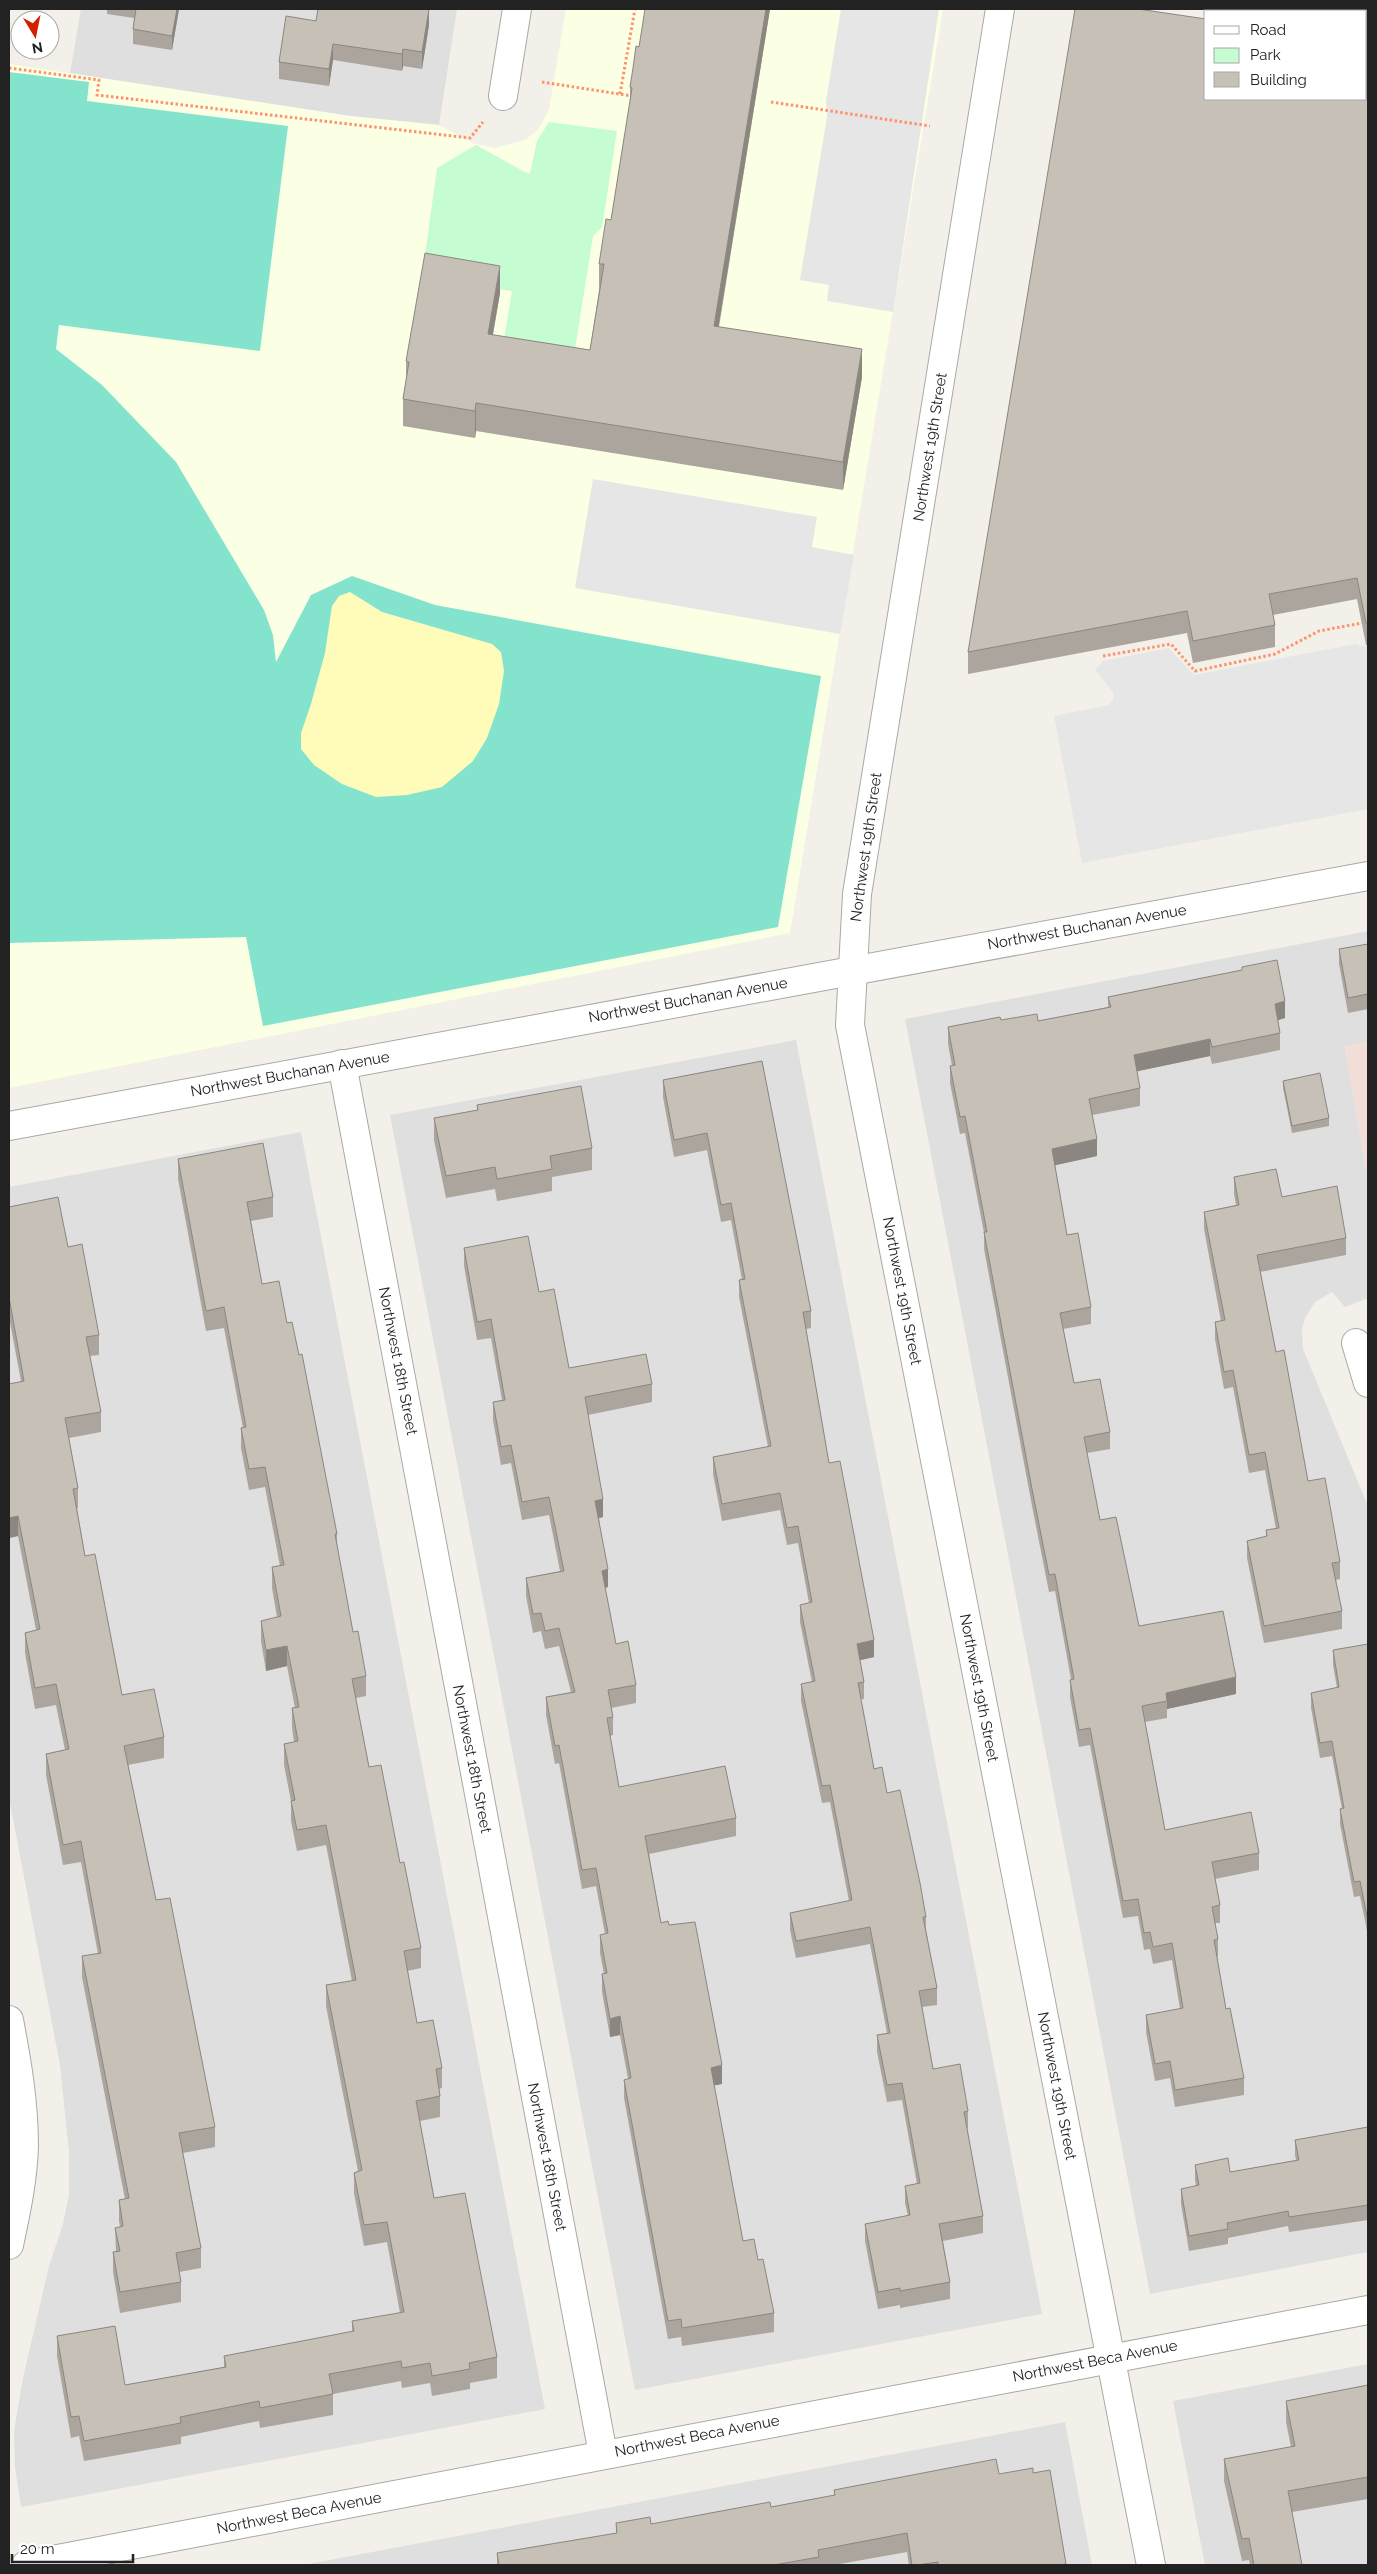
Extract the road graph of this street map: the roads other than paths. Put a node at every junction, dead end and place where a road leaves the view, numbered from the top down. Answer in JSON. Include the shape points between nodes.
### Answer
{"nodes":[{"id":1,"x":517,"y":9,"type":"edge"},
{"id":2,"x":1000,"y":9,"type":"edge"},
{"id":3,"x":504,"y":87,"type":"road end"},
{"id":4,"x":1368,"y":876,"type":"edge"},
{"id":5,"x":853,"y":970,"type":"junction"},
{"id":6,"x":342,"y":1064,"type":"junction"},
{"id":7,"x":9,"y":1126,"type":"edge"},
{"id":8,"x":1356,"y":1343,"type":"dead end"},
{"id":9,"x":1368,"y":1383,"type":"edge"},
{"id":10,"x":9,"y":2020,"type":"edge"},
{"id":11,"x":9,"y":2245,"type":"edge"},
{"id":12,"x":1368,"y":2310,"type":"edge"},
{"id":13,"x":1110,"y":2358,"type":"junction"},
{"id":14,"x":603,"y":2454,"type":"junction"},
{"id":15,"x":26,"y":2565,"type":"edge"},
{"id":16,"x":1151,"y":2565,"type":"edge"}],
"edges":[{"from":1,"to":3,"type":"street"},
{"from":2,"to":5,"type":"street","name":"Northwest 19th Street","via":[[857,894]]},
{"from":4,"to":5,"type":"street","name":"Northwest Buchanan Avenue"},
{"from":5,"to":6,"type":"street","name":"Northwest Buchanan Avenue"},
{"from":5,"to":13,"type":"street","name":"Northwest 19th Street","via":[[850,1025]]},
{"from":6,"to":7,"type":"street","name":"Northwest Buchanan Avenue"},
{"from":6,"to":14,"type":"street","name":"Northwest 18th Street"},
{"from":8,"to":9,"type":"street"},
{"from":10,"to":11,"type":"street","via":[[20,2077],[24,2146],[19,2196]]},
{"from":12,"to":13,"type":"street","name":"Northwest Beca Avenue"},
{"from":13,"to":14,"type":"street","name":"Northwest Beca Avenue"},
{"from":13,"to":16,"type":"street","name":"Northwest 19th Street"},
{"from":14,"to":15,"type":"street","name":"Northwest Beca Avenue"}]}
